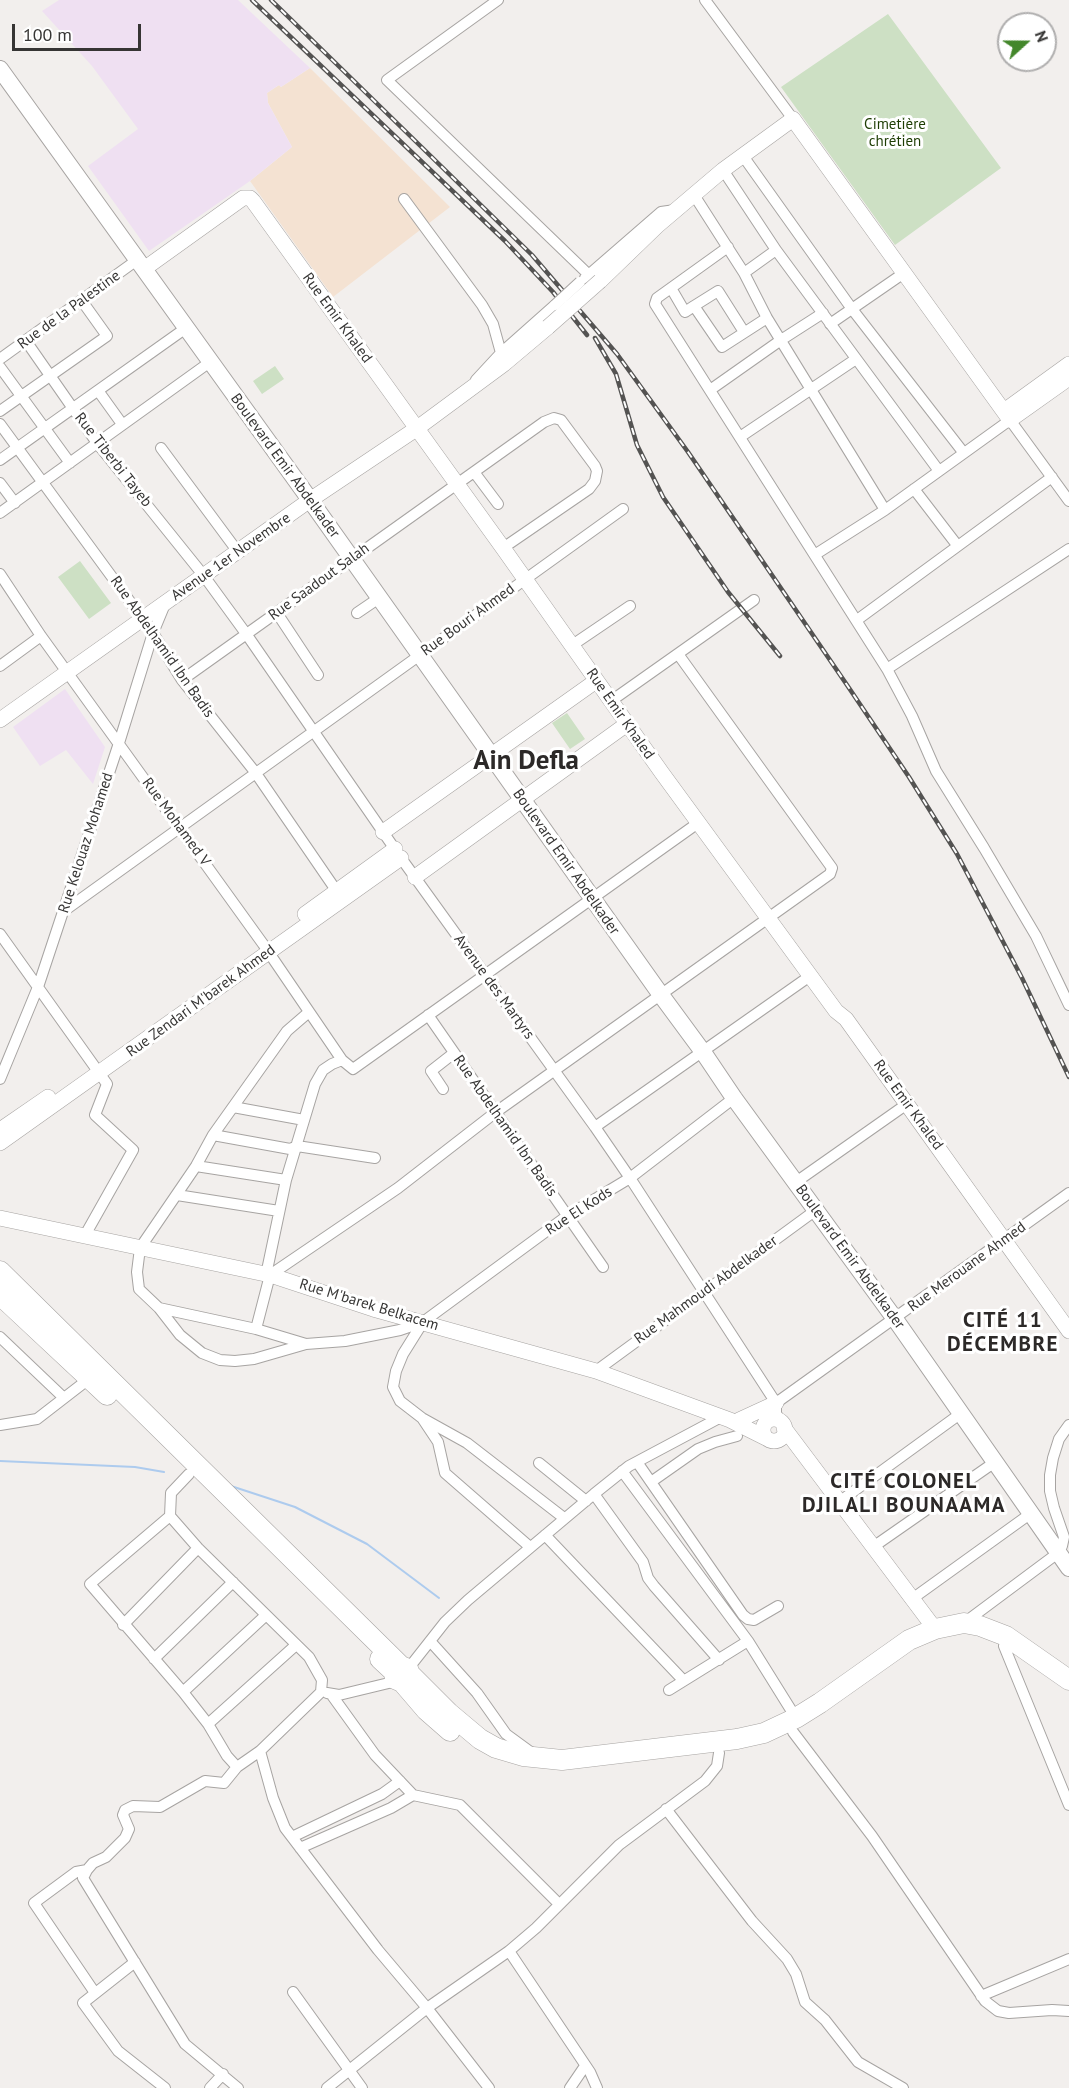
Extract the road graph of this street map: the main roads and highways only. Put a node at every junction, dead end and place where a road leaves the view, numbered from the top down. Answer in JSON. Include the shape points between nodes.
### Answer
{"nodes":[{"id":1,"x":0,"y":69,"type":"edge"},
{"id":2,"x":0,"y":1271,"type":"edge"},
{"id":3,"x":0,"y":1295,"type":"edge"},
{"id":4,"x":1069,"y":1568,"type":"edge"},
{"id":5,"x":402,"y":1674,"type":"junction"},
{"id":6,"x":1069,"y":1680,"type":"edge"},
{"id":7,"x":1069,"y":1693,"type":"edge"},
{"id":8,"x":794,"y":1725,"type":"junction"}],
"edges":[{"from":1,"to":4,"type":"main road","name":"Boulevard Emir Abdelkader"},
{"from":2,"to":5,"type":"highway"},
{"from":3,"to":5,"type":"highway"},
{"from":5,"to":8,"type":"highway","via":[[480,1739],[508,1752],[540,1759],[562,1760],[736,1739]]},
{"from":5,"to":8,"type":"highway","via":[[426,1710],[459,1739],[488,1757],[537,1772],[570,1772],[719,1753],[745,1748]]},
{"from":6,"to":8,"type":"highway","via":[[1005,1636],[964,1623],[934,1629],[909,1640]]},
{"from":7,"to":8,"type":"highway","via":[[986,1636],[960,1634],[920,1646],[817,1718]]}]}
